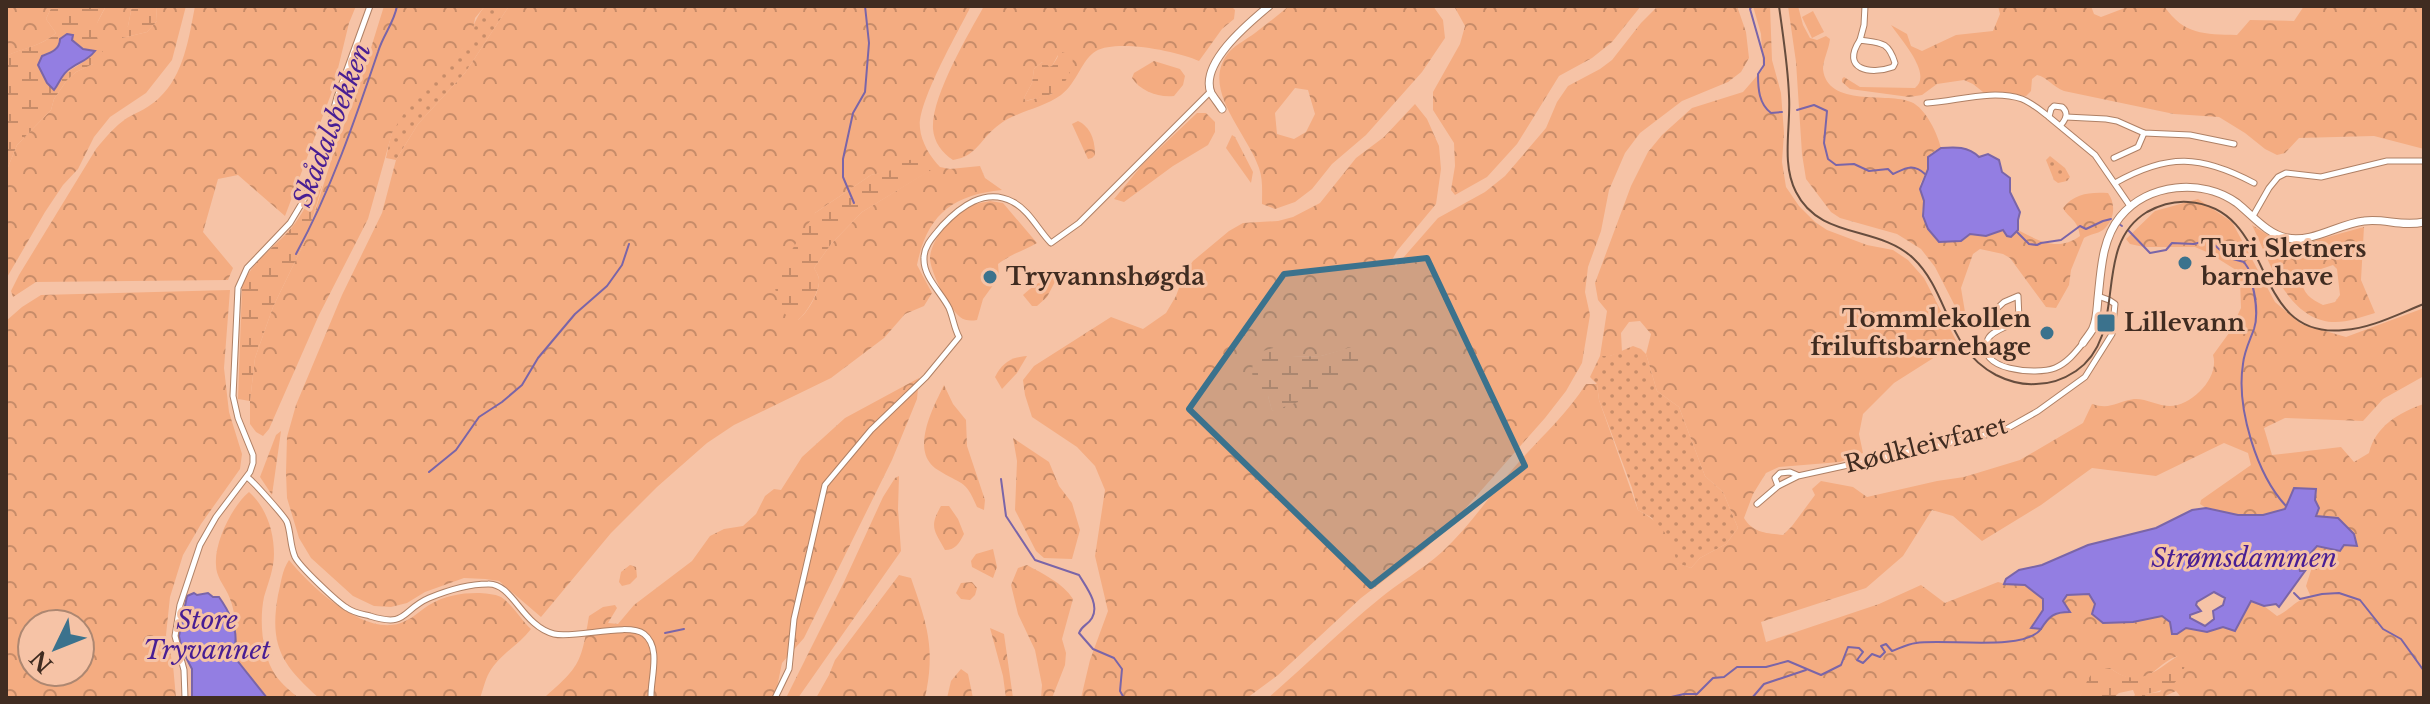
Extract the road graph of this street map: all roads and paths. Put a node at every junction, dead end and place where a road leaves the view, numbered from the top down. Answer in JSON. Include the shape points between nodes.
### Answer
{"nodes":[{"id":1,"x":370,"y":6,"type":"edge"},
{"id":2,"x":1269,"y":6,"type":"edge"},
{"id":3,"x":1865,"y":6,"type":"edge"},
{"id":4,"x":1860,"y":40,"type":"junction"},
{"id":5,"x":1211,"y":91,"type":"junction"},
{"id":6,"x":1927,"y":103,"type":"dead end"},
{"id":7,"x":1222,"y":109,"type":"dead end"},
{"id":8,"x":2049,"y":117,"type":"junction"},
{"id":9,"x":2066,"y":117,"type":"junction"},
{"id":10,"x":2061,"y":125,"type":"junction"},
{"id":11,"x":2144,"y":133,"type":"junction"},
{"id":12,"x":2234,"y":144,"type":"dead end"},
{"id":13,"x":2114,"y":158,"type":"dead end"},
{"id":14,"x":2424,"y":161,"type":"edge"},
{"id":15,"x":2247,"y":169,"type":"dead end"},
{"id":16,"x":2243,"y":177,"type":"junction"},
{"id":17,"x":2115,"y":183,"type":"junction"},
{"id":18,"x":2254,"y":183,"type":"dead end"},
{"id":19,"x":2130,"y":206,"type":"junction"},
{"id":20,"x":2253,"y":216,"type":"junction"},
{"id":21,"x":2424,"y":222,"type":"edge"},
{"id":22,"x":2098,"y":296,"type":"junction"},
{"id":23,"x":1993,"y":312,"type":"dead end"},
{"id":24,"x":2083,"y":343,"type":"joint"},
{"id":25,"x":1798,"y":476,"type":"junction"},
{"id":26,"x":247,"y":477,"type":"junction"},
{"id":27,"x":1778,"y":486,"type":"junction"},
{"id":28,"x":1757,"y":504,"type":"dead end"},
{"id":29,"x":185,"y":698,"type":"edge"},
{"id":30,"x":651,"y":698,"type":"edge"},
{"id":31,"x":775,"y":698,"type":"edge"}],
"edges":[{"from":1,"to":26,"type":"street","via":[[305,198],[239,283],[233,396],[253,458]]},
{"from":2,"to":5,"type":"street","via":[[1226,45],[1210,80]]},
{"from":3,"to":4,"type":"street"},
{"from":4,"to":4,"type":"street","via":[[1853,60],[1861,69],[1893,67],[1888,46]]},
{"from":5,"to":7,"type":"street"},
{"from":5,"to":31,"type":"street","via":[[1079,223],[1051,243],[1016,203],[990,198],[963,206],[929,242],[925,268],[959,337],[825,485],[794,619],[789,669]]},
{"from":6,"to":8,"type":"street","via":[[2009,97],[2030,103]]},
{"from":8,"to":9,"type":"street","via":[[2058,106]]},
{"from":8,"to":10,"type":"street"},
{"from":9,"to":10,"type":"street"},
{"from":9,"to":11,"type":"street","via":[[2117,121]]},
{"from":10,"to":17,"type":"street","via":[[2095,155]]},
{"from":11,"to":12,"type":"street"},
{"from":11,"to":13,"type":"street","via":[[2138,147]]},
{"from":14,"to":20,"type":"street","via":[[2387,161],[2321,177],[2286,173],[2269,188]]},
{"from":15,"to":16,"type":"street"},
{"from":16,"to":17,"type":"street","via":[[2213,164],[2187,161],[2148,168]]},
{"from":16,"to":18,"type":"street"},
{"from":17,"to":19,"type":"street"},
{"from":19,"to":20,"type":"street","via":[[2162,190],[2189,187],[2226,197]]},
{"from":19,"to":22,"type":"street","via":[[2107,241]]},
{"from":20,"to":21,"type":"street","via":[[2280,236],[2297,239],[2366,221]]},
{"from":22,"to":24,"type":"street","via":[[2094,325]]},
{"from":22,"to":25,"type":"street","name":"Rødkleivfaret","via":[[2115,304],[2112,334],[2085,377],[2038,411],[1994,433]]},
{"from":23,"to":24,"type":"street","via":[[2018,296],[2019,319],[1991,335],[1987,344],[1993,359],[2007,368],[2053,369]]},
{"from":25,"to":27,"type":"street","name":"Rødkleivfaret"},
{"from":25,"to":27,"type":"street","name":"Rødkleivfaret","via":[[1780,473],[1775,478]]},
{"from":26,"to":29,"type":"street","via":[[200,545],[180,605],[175,636]]},
{"from":26,"to":30,"type":"street","via":[[285,519],[298,562],[347,609],[394,621],[430,597],[498,585],[528,619],[551,633],[644,634],[653,656]]},
{"from":27,"to":28,"type":"street","name":"Rødkleivfaret"}]}
